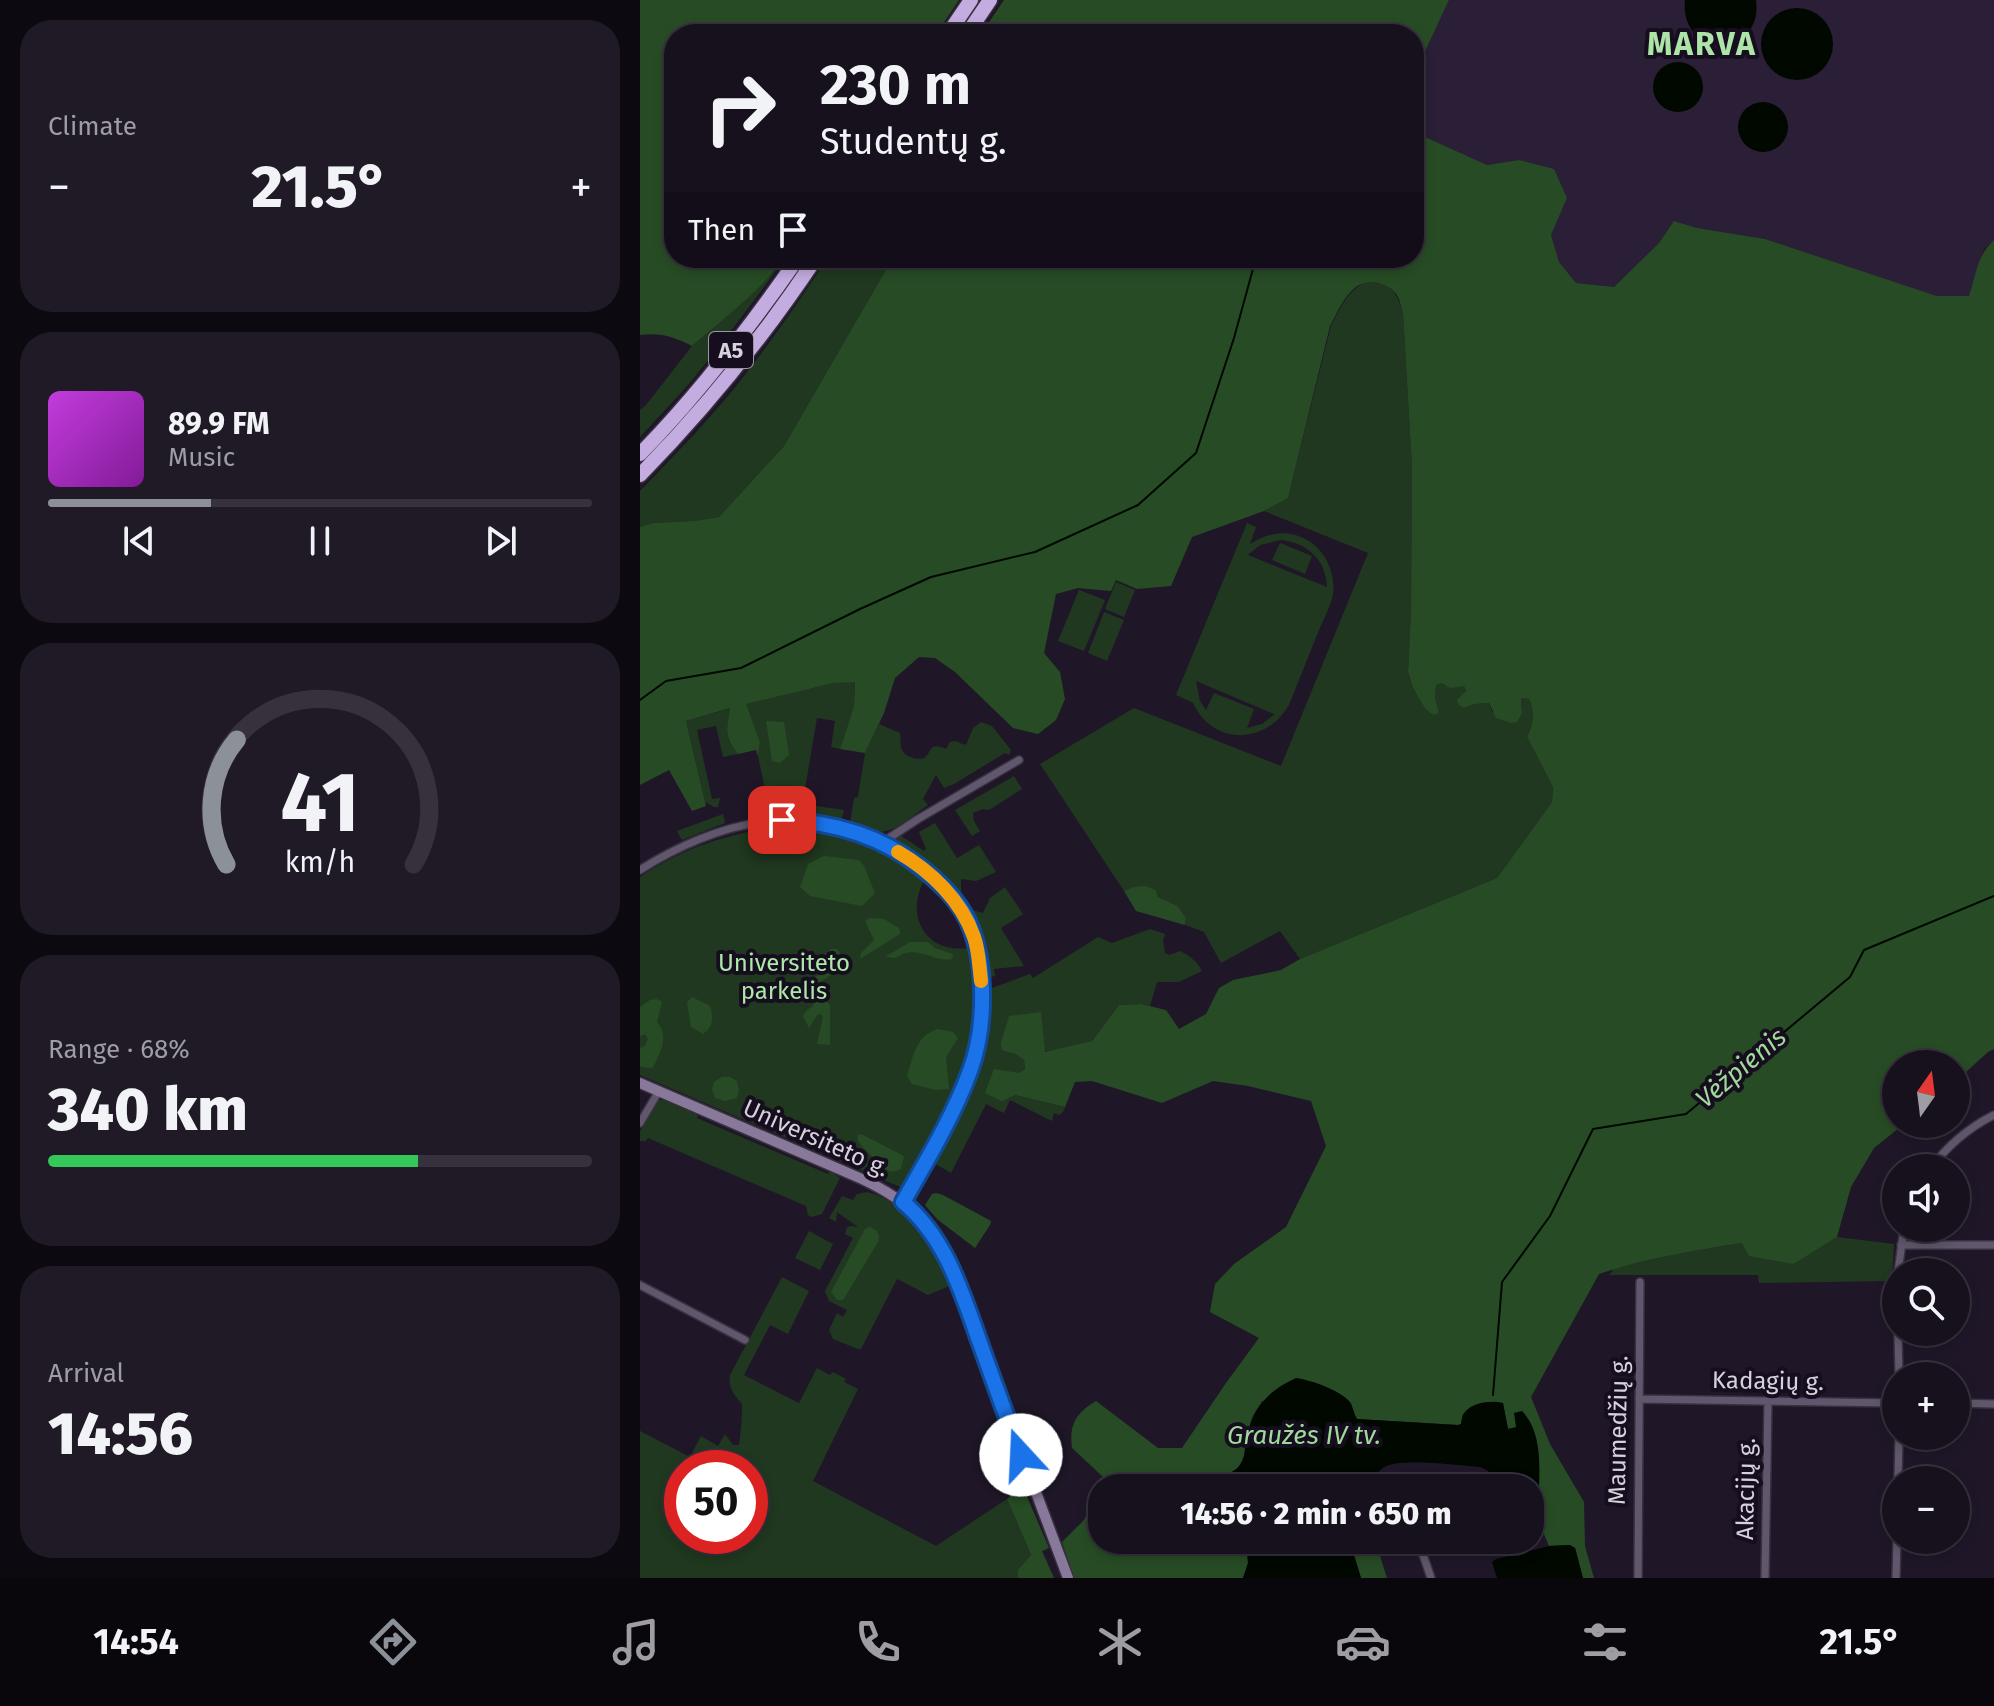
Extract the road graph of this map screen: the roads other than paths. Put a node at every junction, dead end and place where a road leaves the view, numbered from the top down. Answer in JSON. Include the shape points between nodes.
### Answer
{"nodes":[{"id":1,"x":971,"y":0,"type":"edge"},
{"id":2,"x":990,"y":0,"type":"edge"},
{"id":3,"x":955,"y":24,"type":"edge"},
{"id":4,"x":974,"y":24,"type":"edge"},
{"id":5,"x":791,"y":268,"type":"edge"},
{"id":6,"x":809,"y":268,"type":"edge"},
{"id":7,"x":640,"y":451,"type":"edge"},
{"id":8,"x":640,"y":475,"type":"edge"},
{"id":9,"x":1019,"y":760,"type":"dead end"},
{"id":10,"x":883,"y":842,"type":"junction"},
{"id":11,"x":640,"y":870,"type":"edge"},
{"id":12,"x":640,"y":1083,"type":"edge"},
{"id":13,"x":659,"y":1091,"type":"junction"},
{"id":14,"x":1994,"y":1115,"type":"edge"},
{"id":15,"x":640,"y":1123,"type":"edge"},
{"id":16,"x":1942,"y":1154,"type":"edge"},
{"id":17,"x":903,"y":1202,"type":"junction"},
{"id":18,"x":1902,"y":1242,"type":"edge"},
{"id":19,"x":1901,"y":1245,"type":"junction"},
{"id":20,"x":1994,"y":1245,"type":"edge"},
{"id":21,"x":1900,"y":1258,"type":"edge"},
{"id":22,"x":1640,"y":1282,"type":"dead end"},
{"id":23,"x":640,"y":1285,"type":"edge"},
{"id":24,"x":745,"y":1340,"type":"dead end"},
{"id":25,"x":1639,"y":1399,"type":"junction"},
{"id":26,"x":1768,"y":1401,"type":"junction"},
{"id":27,"x":1882,"y":1403,"type":"edge"},
{"id":28,"x":1970,"y":1403,"type":"edge"},
{"id":29,"x":1994,"y":1404,"type":"edge"},
{"id":30,"x":1423,"y":1554,"type":"edge"},
{"id":31,"x":1897,"y":1554,"type":"edge"},
{"id":32,"x":1068,"y":1578,"type":"edge"},
{"id":33,"x":1431,"y":1578,"type":"edge"},
{"id":34,"x":1638,"y":1578,"type":"edge"},
{"id":35,"x":1765,"y":1578,"type":"edge"},
{"id":36,"x":1896,"y":1578,"type":"edge"}],
"edges":[{"from":1,"to":3,"type":"highway"},
{"from":2,"to":4,"type":"highway"},
{"from":5,"to":7,"type":"highway","number":"A5","via":[[740,339]]},
{"from":6,"to":8,"type":"highway","number":"A5","via":[[726,380]]},
{"from":9,"to":10,"type":"street"},
{"from":10,"to":11,"type":"street","via":[[825,824],[762,822],[704,838]]},
{"from":10,"to":17,"type":"street","via":[[955,901],[974,936],[982,984],[971,1069]]},
{"from":12,"to":13,"type":"main road","name":"Universiteto g."},
{"from":13,"to":15,"type":"street"},
{"from":13,"to":17,"type":"main road","name":"Universiteto g."},
{"from":14,"to":16,"type":"street"},
{"from":17,"to":32,"type":"main road","name":"Universiteto g.","via":[[937,1239],[954,1273]]},
{"from":18,"to":19,"type":"street"},
{"from":19,"to":20,"type":"street"},
{"from":19,"to":21,"type":"street"},
{"from":22,"to":25,"type":"street","name":"Maumedžių g."},
{"from":23,"to":24,"type":"street"},
{"from":25,"to":26,"type":"street","name":"Kadagių g."},
{"from":25,"to":34,"type":"street","name":"Maumedžių g."},
{"from":26,"to":27,"type":"street","name":"Kadagių g."},
{"from":26,"to":35,"type":"street","name":"Akacijų g."},
{"from":28,"to":29,"type":"street"},
{"from":30,"to":33,"type":"street"},
{"from":31,"to":36,"type":"street"}]}
